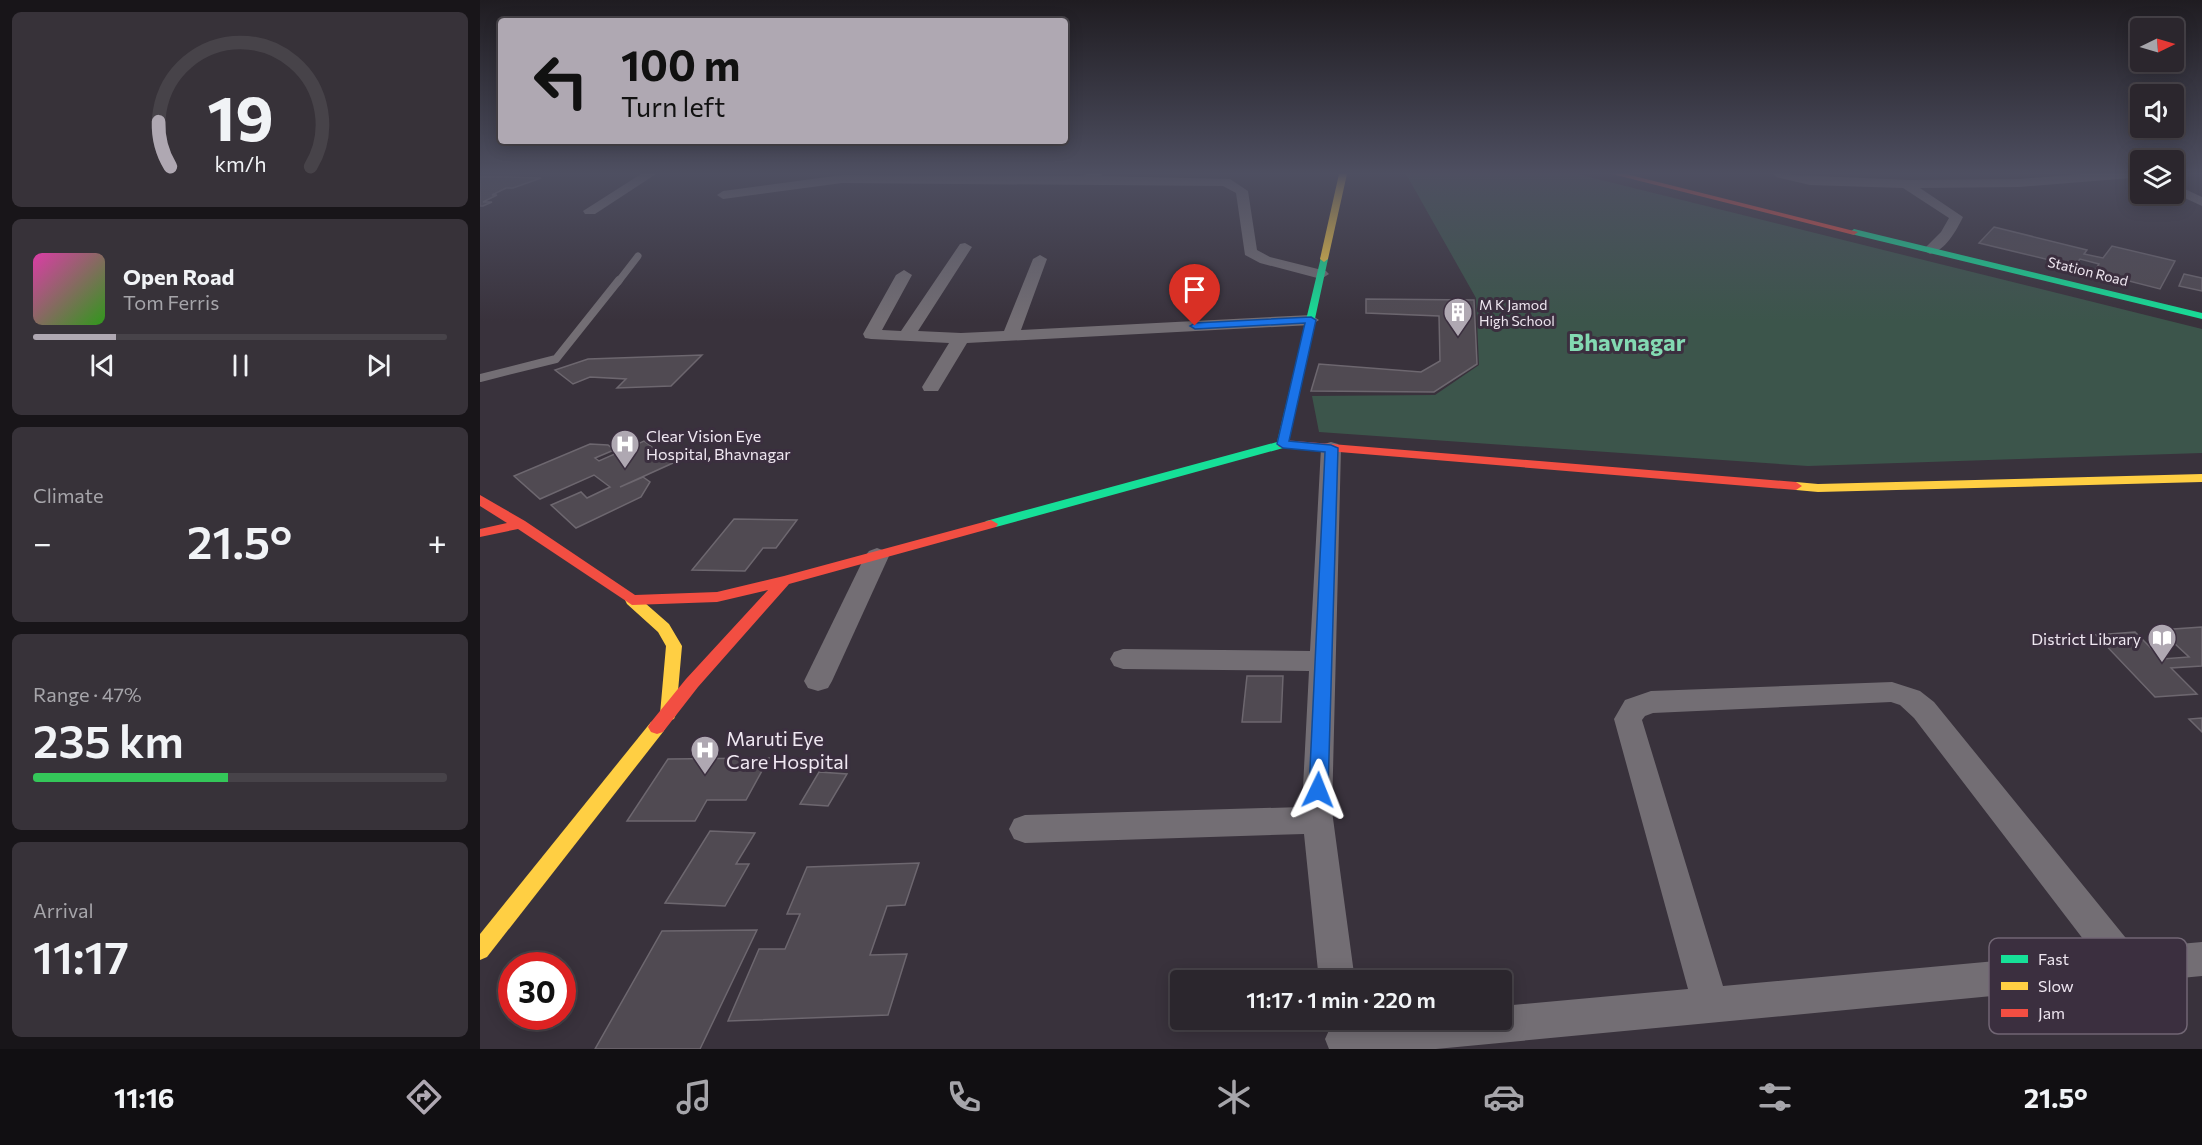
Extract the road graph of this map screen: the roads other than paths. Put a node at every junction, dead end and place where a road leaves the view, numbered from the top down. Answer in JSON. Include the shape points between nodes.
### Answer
{"nodes":[{"id":1,"x":1246,"y":223,"type":"edge"},
{"id":2,"x":1332,"y":223,"type":"edge"},
{"id":3,"x":1821,"y":223,"type":"edge"},
{"id":4,"x":1953,"y":223,"type":"edge"},
{"id":5,"x":965,"y":247,"type":"dead end"},
{"id":6,"x":1930,"y":249,"type":"junction"},
{"id":7,"x":638,"y":256,"type":"dead end"},
{"id":8,"x":1040,"y":259,"type":"dead end"},
{"id":9,"x":1321,"y":274,"type":"junction"},
{"id":10,"x":904,"y":275,"type":"dead end"},
{"id":11,"x":2202,"y":316,"type":"edge"},
{"id":12,"x":1311,"y":320,"type":"junction"},
{"id":13,"x":1011,"y":335,"type":"junction"},
{"id":14,"x":907,"y":336,"type":"junction"},
{"id":15,"x":961,"y":338,"type":"junction"},
{"id":16,"x":480,"y":378,"type":"edge"},
{"id":17,"x":931,"y":387,"type":"dead end"},
{"id":18,"x":1283,"y":444,"type":"junction"},
{"id":19,"x":1331,"y":448,"type":"junction"},
{"id":20,"x":2202,"y":478,"type":"edge"},
{"id":21,"x":480,"y":499,"type":"edge"},
{"id":22,"x":520,"y":524,"type":"junction"},
{"id":23,"x":480,"y":533,"type":"edge"},
{"id":24,"x":877,"y":556,"type":"junction"},
{"id":25,"x":784,"y":581,"type":"junction"},
{"id":26,"x":632,"y":600,"type":"junction"},
{"id":27,"x":1123,"y":659,"type":"dead end"},
{"id":28,"x":1323,"y":661,"type":"junction"},
{"id":29,"x":818,"y":681,"type":"dead end"},
{"id":30,"x":668,"y":714,"type":"junction"},
{"id":31,"x":1318,"y":820,"type":"junction"},
{"id":32,"x":1025,"y":830,"type":"dead end"},
{"id":33,"x":2104,"y":938,"type":"edge"},
{"id":34,"x":480,"y":950,"type":"edge"},
{"id":35,"x":2202,"y":959,"type":"edge"},
{"id":36,"x":2187,"y":960,"type":"edge"},
{"id":37,"x":1336,"y":970,"type":"edge"},
{"id":38,"x":1989,"y":979,"type":"edge"},
{"id":39,"x":1712,"y":1005,"type":"junction"},
{"id":40,"x":1343,"y":1036,"type":"edge"}],
"edges":[{"from":1,"to":9,"type":"street","via":[[1250,252],[1265,260]]},
{"from":2,"to":9,"type":"main road"},
{"from":3,"to":6,"type":"main road","name":"Station Road"},
{"from":4,"to":6,"type":"street"},
{"from":5,"to":14,"type":"street"},
{"from":6,"to":11,"type":"main road","name":"Station Road"},
{"from":7,"to":16,"type":"lane","via":[[556,359]]},
{"from":8,"to":13,"type":"street"},
{"from":9,"to":12,"type":"main road"},
{"from":10,"to":14,"type":"street","via":[[871,334]]},
{"from":12,"to":13,"type":"street"},
{"from":12,"to":18,"type":"main road"},
{"from":13,"to":15,"type":"street"},
{"from":14,"to":15,"type":"street"},
{"from":15,"to":17,"type":"street"},
{"from":18,"to":19,"type":"main road"},
{"from":18,"to":24,"type":"main road"},
{"from":19,"to":20,"type":"main road","via":[[1818,488]]},
{"from":19,"to":28,"type":"street"},
{"from":21,"to":22,"type":"main road"},
{"from":22,"to":23,"type":"main road"},
{"from":22,"to":26,"type":"main road"},
{"from":24,"to":25,"type":"main road"},
{"from":24,"to":29,"type":"street"},
{"from":25,"to":26,"type":"main road","via":[[717,597]]},
{"from":25,"to":30,"type":"main road"},
{"from":26,"to":30,"type":"main road","via":[[664,628],[674,646]]},
{"from":27,"to":28,"type":"street"},
{"from":28,"to":31,"type":"street"},
{"from":30,"to":34,"type":"main road"},
{"from":31,"to":32,"type":"street"},
{"from":31,"to":37,"type":"street"},
{"from":33,"to":39,"type":"street","via":[[1924,710],[1910,698],[1892,692],[1651,702],[1635,708],[1628,719]]},
{"from":35,"to":36,"type":"street"},
{"from":38,"to":39,"type":"street"},
{"from":39,"to":40,"type":"street"}]}
